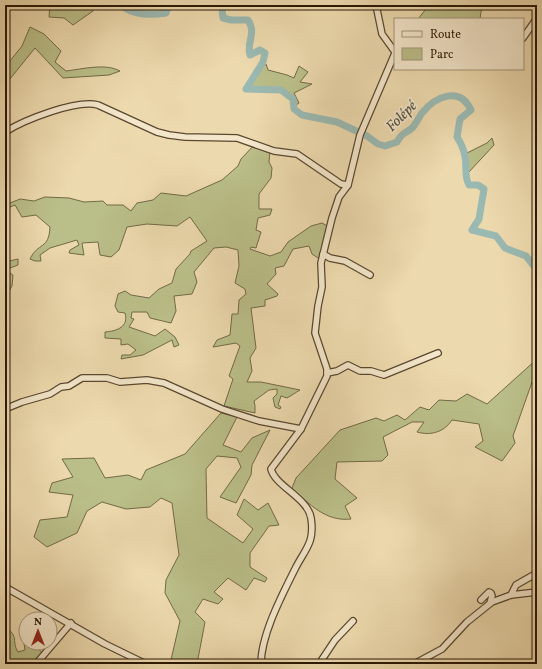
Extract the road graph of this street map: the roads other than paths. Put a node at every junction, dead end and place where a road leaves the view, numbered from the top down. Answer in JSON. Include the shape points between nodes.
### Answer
{"nodes":[{"id":1,"x":376,"y":5,"type":"edge"},
{"id":2,"x":537,"y":18,"type":"edge"},
{"id":3,"x":524,"y":37,"type":"edge"},
{"id":4,"x":394,"y":51,"type":"edge"},
{"id":5,"x":394,"y":54,"type":"edge"},
{"id":6,"x":5,"y":132,"type":"edge"},
{"id":7,"x":348,"y":185,"type":"junction"},
{"id":8,"x":323,"y":254,"type":"junction"},
{"id":9,"x":370,"y":275,"type":"dead end"},
{"id":10,"x":438,"y":353,"type":"dead end"},
{"id":11,"x":328,"y":373,"type":"junction"},
{"id":12,"x":5,"y":409,"type":"edge"},
{"id":13,"x":301,"y":429,"type":"junction"},
{"id":14,"x":537,"y":573,"type":"edge"},
{"id":15,"x":5,"y":587,"type":"edge"},
{"id":16,"x":537,"y":592,"type":"edge"},
{"id":17,"x":511,"y":595,"type":"junction"},
{"id":18,"x":481,"y":600,"type":"dead end"},
{"id":19,"x":490,"y":603,"type":"junction"},
{"id":20,"x":473,"y":609,"type":"dead end"},
{"id":21,"x":480,"y":612,"type":"junction"},
{"id":22,"x":353,"y":621,"type":"dead end"},
{"id":23,"x":71,"y":624,"type":"junction"},
{"id":24,"x":36,"y":664,"type":"edge"},
{"id":25,"x":146,"y":664,"type":"edge"},
{"id":26,"x":262,"y":664,"type":"edge"},
{"id":27,"x":319,"y":664,"type":"edge"},
{"id":28,"x":414,"y":664,"type":"edge"}],
"edges":[{"from":1,"to":4,"type":"street","via":[[382,34]]},
{"from":2,"to":3,"type":"street"},
{"from":5,"to":7,"type":"street","via":[[360,132]]},
{"from":6,"to":7,"type":"street","via":[[42,114],[90,104],[169,135],[238,138],[274,151],[297,154],[341,184]]},
{"from":7,"to":8,"type":"street","via":[[339,197]]},
{"from":8,"to":9,"type":"street","via":[[352,264]]},
{"from":8,"to":11,"type":"street","via":[[322,287],[315,333]]},
{"from":10,"to":11,"type":"street","via":[[384,375],[371,371],[360,372],[348,365]]},
{"from":11,"to":13,"type":"street"},
{"from":12,"to":13,"type":"street","via":[[50,394],[82,378],[107,378],[120,382],[147,380],[164,383],[259,421]]},
{"from":13,"to":26,"type":"street","via":[[271,469],[307,507],[311,517],[311,542],[284,591],[267,634],[262,651]]},
{"from":14,"to":17,"type":"street","via":[[516,585]]},
{"from":15,"to":23,"type":"street"},
{"from":16,"to":17,"type":"street"},
{"from":17,"to":19,"type":"street"},
{"from":18,"to":19,"type":"street","via":[[489,592],[492,596]]},
{"from":19,"to":21,"type":"street"},
{"from":20,"to":21,"type":"street"},
{"from":21,"to":28,"type":"street","via":[[442,649]]},
{"from":22,"to":27,"type":"street","via":[[335,640]]},
{"from":23,"to":24,"type":"street"},
{"from":23,"to":25,"type":"street"}]}
